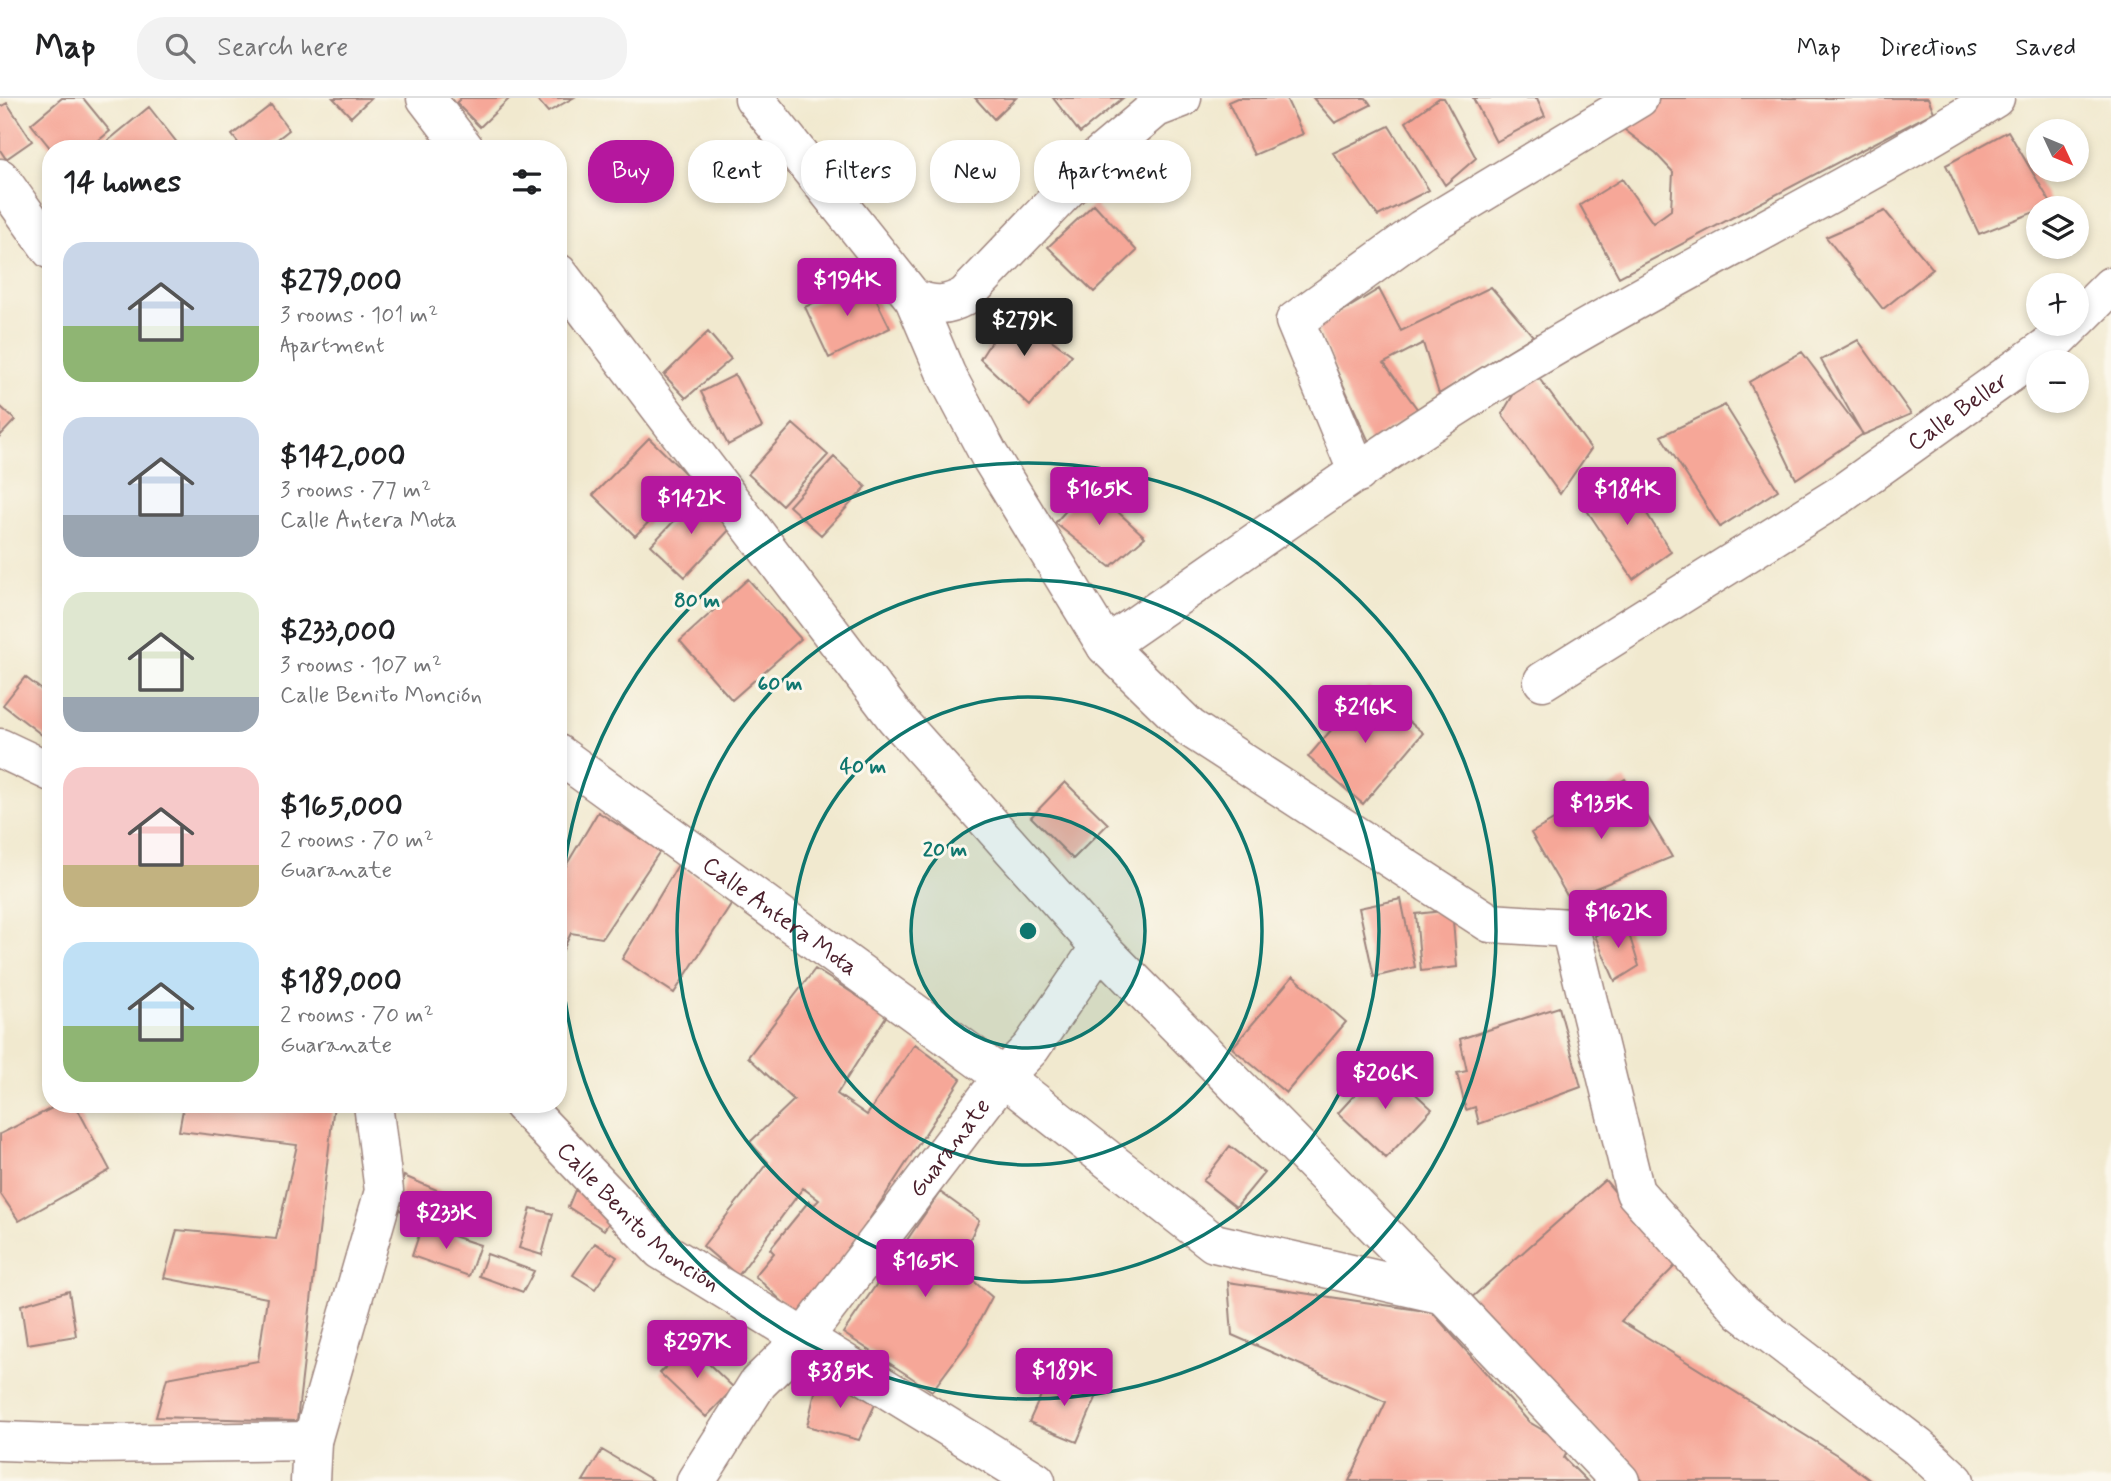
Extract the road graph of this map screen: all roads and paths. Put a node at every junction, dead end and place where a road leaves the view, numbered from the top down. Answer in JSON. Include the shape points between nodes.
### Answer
{"nodes":[{"id":1,"x":426,"y":98,"type":"edge"},
{"id":2,"x":754,"y":98,"type":"edge"},
{"id":3,"x":1639,"y":98,"type":"edge"},
{"id":4,"x":1995,"y":98,"type":"edge"},
{"id":5,"x":1162,"y":101,"type":"edge"},
{"id":6,"x":458,"y":140,"type":"edge"},
{"id":7,"x":0,"y":178,"type":"edge"},
{"id":8,"x":42,"y":237,"type":"edge"},
{"id":9,"x":567,"y":285,"type":"edge"},
{"id":10,"x":2111,"y":286,"type":"edge"},
{"id":11,"x":914,"y":299,"type":"junction"},
{"id":12,"x":2089,"y":308,"type":"edge"},
{"id":13,"x":2061,"y":336,"type":"edge"},
{"id":14,"x":1358,"y":473,"type":"junction"},
{"id":15,"x":1106,"y":646,"type":"junction"},
{"id":16,"x":1543,"y":681,"type":"dead end"},
{"id":17,"x":0,"y":748,"type":"edge"},
{"id":18,"x":567,"y":761,"type":"edge"},
{"id":19,"x":42,"y":768,"type":"edge"},
{"id":20,"x":1100,"y":947,"type":"junction"},
{"id":21,"x":1003,"y":1077,"type":"junction"},
{"id":22,"x":374,"y":1113,"type":"edge"},
{"id":23,"x":531,"y":1113,"type":"edge"},
{"id":24,"x":1444,"y":1295,"type":"junction"},
{"id":25,"x":803,"y":1339,"type":"junction"},
{"id":26,"x":0,"y":1441,"type":"edge"},
{"id":27,"x":312,"y":1441,"type":"junction"},
{"id":28,"x":310,"y":1481,"type":"edge"},
{"id":29,"x":696,"y":1481,"type":"edge"},
{"id":30,"x":1036,"y":1481,"type":"edge"},
{"id":31,"x":1620,"y":1481,"type":"edge"},
{"id":32,"x":1955,"y":1481,"type":"edge"}],
"edges":[{"from":1,"to":6,"type":"street"},
{"from":2,"to":11,"type":"street"},
{"from":3,"to":14,"type":"street","via":[[1422,229],[1295,321]]},
{"from":4,"to":14,"type":"street","via":[[1902,156],[1542,354]]},
{"from":5,"to":11,"type":"street","via":[[1099,156],[965,296],[937,306]]},
{"from":7,"to":8,"type":"street"},
{"from":9,"to":20,"type":"street","via":[[895,717]]},
{"from":10,"to":12,"type":"street"},
{"from":11,"to":15,"type":"street","via":[[946,374],[989,454]]},
{"from":13,"to":16,"type":"street","name":"Calle Beller","via":[[1840,495]]},
{"from":14,"to":15,"type":"street"},
{"from":15,"to":32,"type":"street","via":[[1190,728],[1490,923],[1570,928],[1635,1192],[1742,1312],[1918,1447]]},
{"from":17,"to":19,"type":"street"},
{"from":18,"to":21,"type":"street","name":"Calle Antera Mota"},
{"from":20,"to":21,"type":"street","name":"Guaranate","via":[[1031,1048]]},
{"from":20,"to":24,"type":"street"},
{"from":21,"to":24,"type":"street","name":"Calle Antera Mota","via":[[1214,1243]]},
{"from":21,"to":25,"type":"street","name":"Guaranate"},
{"from":22,"to":27,"type":"street","via":[[384,1191]]},
{"from":23,"to":25,"type":"street","name":"Calle Benito Monción","via":[[662,1250]]},
{"from":24,"to":31,"type":"street"},
{"from":25,"to":29,"type":"street","name":"Guaranate","via":[[758,1383]]},
{"from":25,"to":30,"type":"street","name":"Calle Benito Monción"},
{"from":26,"to":27,"type":"street"},
{"from":27,"to":28,"type":"street"}]}
